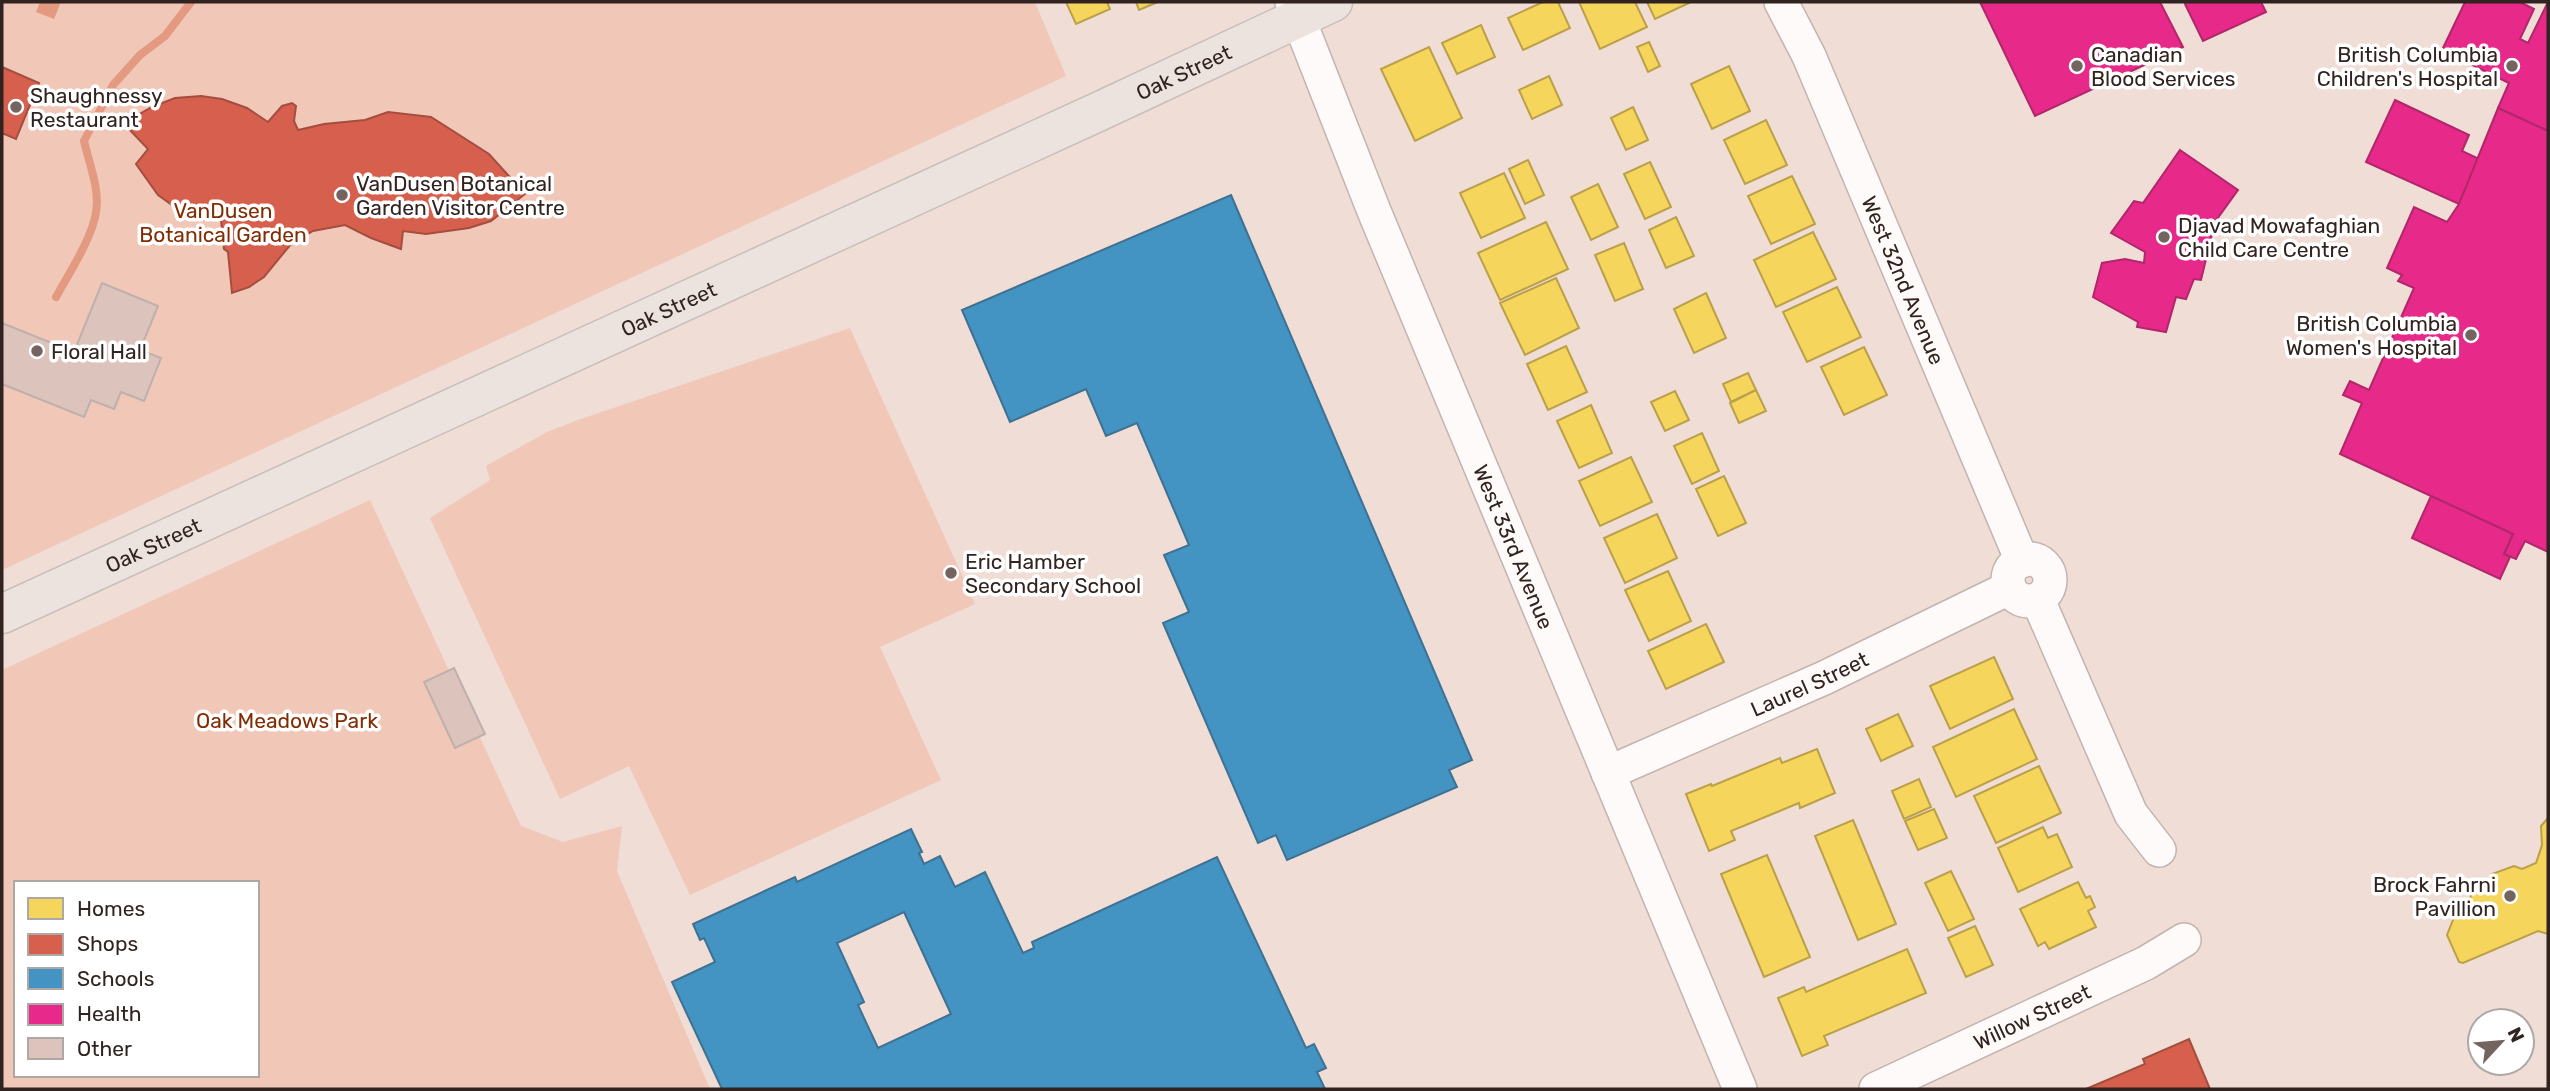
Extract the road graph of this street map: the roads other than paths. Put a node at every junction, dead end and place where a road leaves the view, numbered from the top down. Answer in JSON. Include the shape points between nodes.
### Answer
{"nodes":[{"id":1,"x":1781,"y":2,"type":"edge"},
{"id":2,"x":1308,"y":7,"type":"edge"},
{"id":3,"x":2023,"y":583,"type":"junction"},
{"id":4,"x":2,"y":614,"type":"edge"},
{"id":5,"x":1608,"y":773,"type":"junction"},
{"id":6,"x":2159,"y":850,"type":"dead end"},
{"id":7,"x":2184,"y":940,"type":"dead end"},
{"id":8,"x":1740,"y":1089,"type":"edge"},
{"id":9,"x":1876,"y":1089,"type":"edge"}],
"edges":[{"from":1,"to":3,"type":"street","name":"West 32nd Avenue","via":[[1809,56]]},
{"from":2,"to":4,"type":"main road","name":"Oak Street","via":[[1100,111]]},
{"from":2,"to":5,"type":"street","name":"West 33rd Avenue","via":[[1374,211]]},
{"from":3,"to":5,"type":"street","name":"Laurel Street","via":[[1824,678]]},
{"from":3,"to":6,"type":"street","name":"West 32nd Avenue","via":[[2131,814]]},
{"from":5,"to":8,"type":"street","name":"West 33rd Avenue"},
{"from":7,"to":9,"type":"street","name":"Willow Street"}]}
